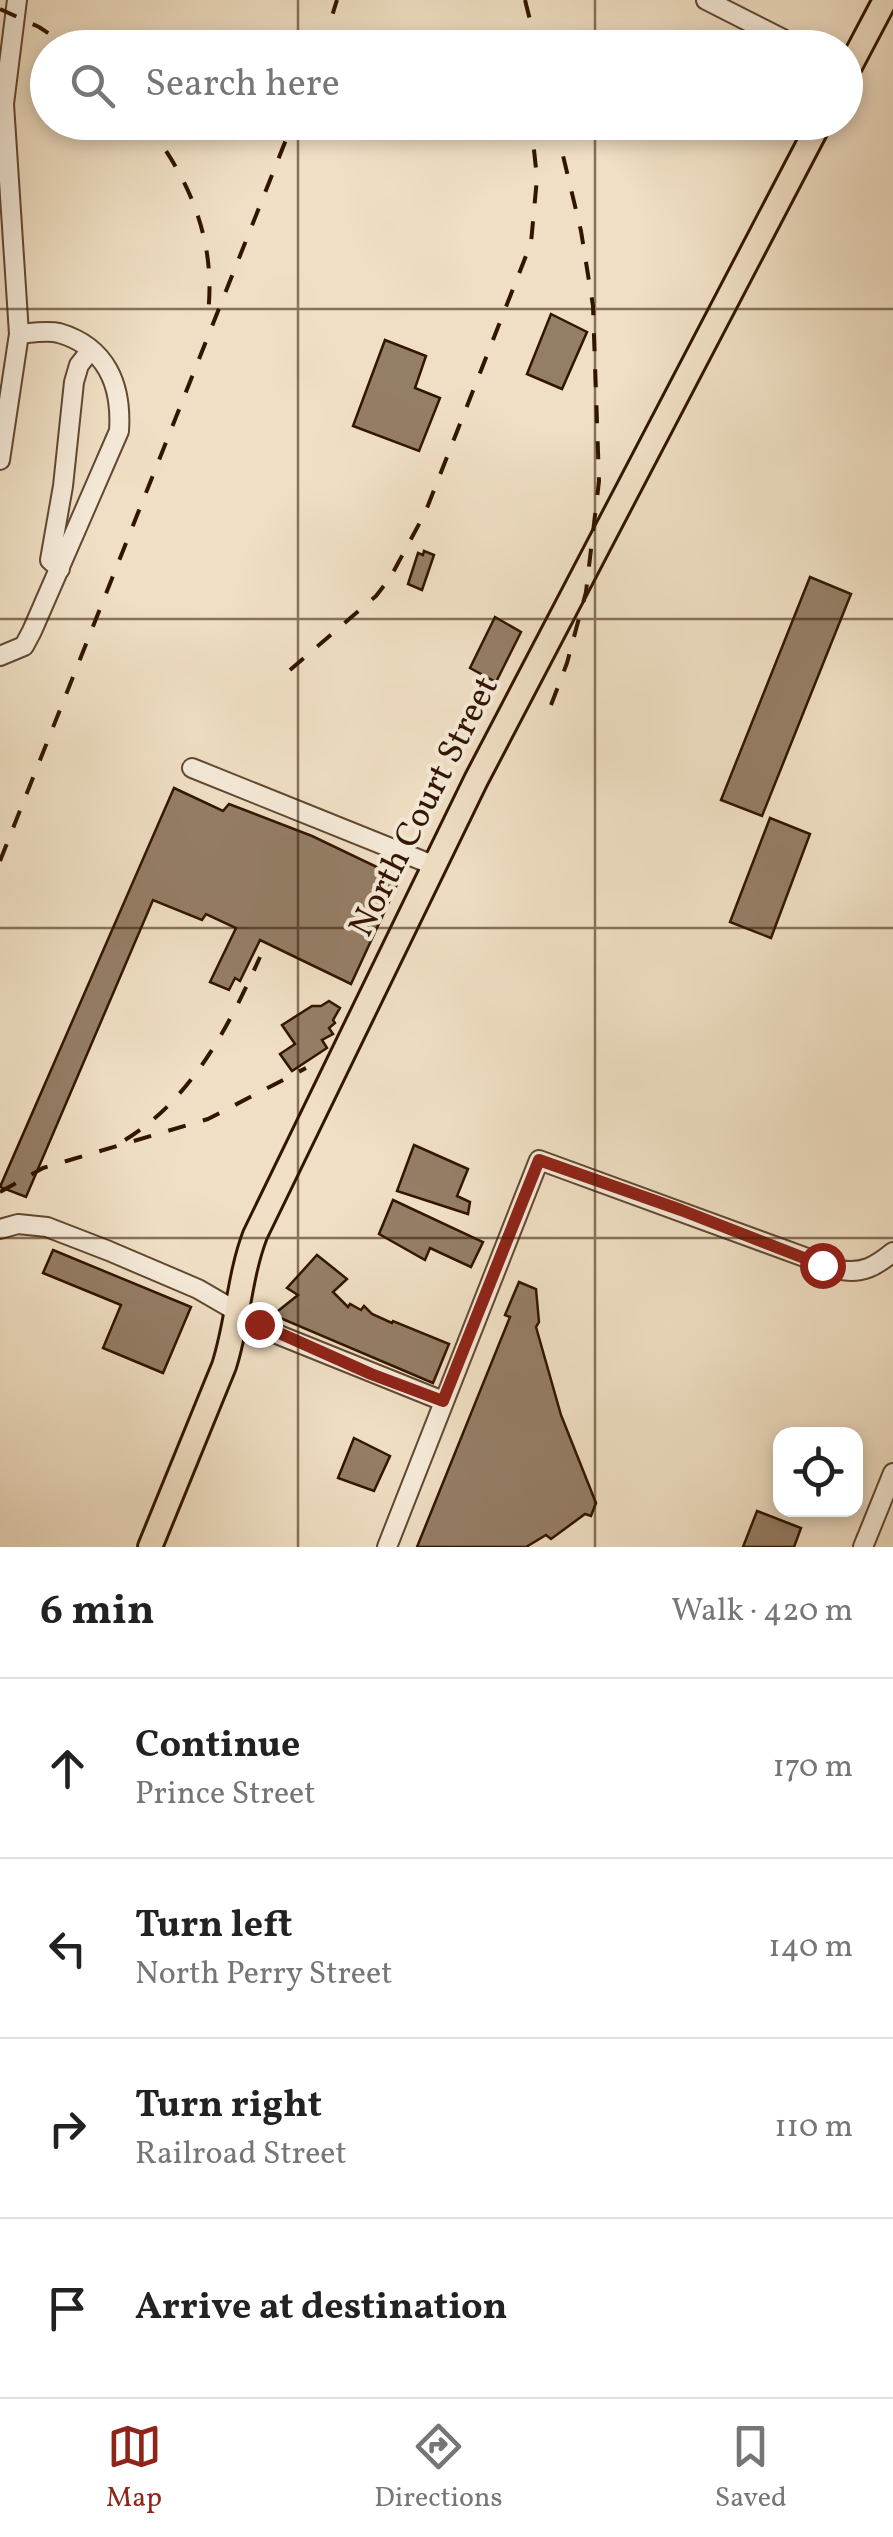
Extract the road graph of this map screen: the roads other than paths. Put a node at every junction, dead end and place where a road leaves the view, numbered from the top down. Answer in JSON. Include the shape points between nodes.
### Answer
{"nodes":[{"id":1,"x":17,"y":0,"type":"edge"},
{"id":2,"x":706,"y":0,"type":"edge"},
{"id":3,"x":885,"y":0,"type":"edge"},
{"id":4,"x":765,"y":30,"type":"edge"},
{"id":5,"x":863,"y":41,"type":"edge"},
{"id":6,"x":811,"y":140,"type":"edge"},
{"id":7,"x":19,"y":334,"type":"junction"},
{"id":8,"x":90,"y":350,"type":"junction"},
{"id":9,"x":0,"y":460,"type":"edge"},
{"id":10,"x":60,"y":569,"type":"junction"},
{"id":11,"x":0,"y":656,"type":"edge"},
{"id":12,"x":192,"y":768,"type":"dead end"},
{"id":13,"x":433,"y":865,"type":"junction"},
{"id":14,"x":0,"y":1228,"type":"edge"},
{"id":15,"x":893,"y":1252,"type":"edge"},
{"id":16,"x":236,"y":1311,"type":"junction"},
{"id":17,"x":443,"y":1401,"type":"junction"},
{"id":18,"x":893,"y":1473,"type":"edge"},
{"id":19,"x":150,"y":1547,"type":"edge"},
{"id":20,"x":387,"y":1547,"type":"edge"},
{"id":21,"x":862,"y":1547,"type":"edge"}],
"edges":[{"from":1,"to":7,"type":"street","via":[[4,117]]},
{"from":2,"to":4,"type":"street"},
{"from":3,"to":5,"type":"main road"},
{"from":6,"to":13,"type":"main road","name":"North Court Street"},
{"from":7,"to":8,"type":"street","via":[[56,332]]},
{"from":7,"to":9,"type":"street"},
{"from":8,"to":10,"type":"street","via":[[74,382],[50,560]]},
{"from":8,"to":10,"type":"street","via":[[116,380],[119,431]]},
{"from":10,"to":11,"type":"street","via":[[24,646]]},
{"from":12,"to":13,"type":"street"},
{"from":13,"to":16,"type":"main road","name":"North Court Street","via":[[255,1235]]},
{"from":14,"to":16,"type":"street","via":[[48,1227]]},
{"from":15,"to":17,"type":"street","via":[[871,1268],[840,1270],[539,1160]]},
{"from":16,"to":17,"type":"street"},
{"from":16,"to":19,"type":"main road","name":"North Court Street","via":[[215,1392]]},
{"from":17,"to":20,"type":"street"},
{"from":18,"to":21,"type":"street"}]}
